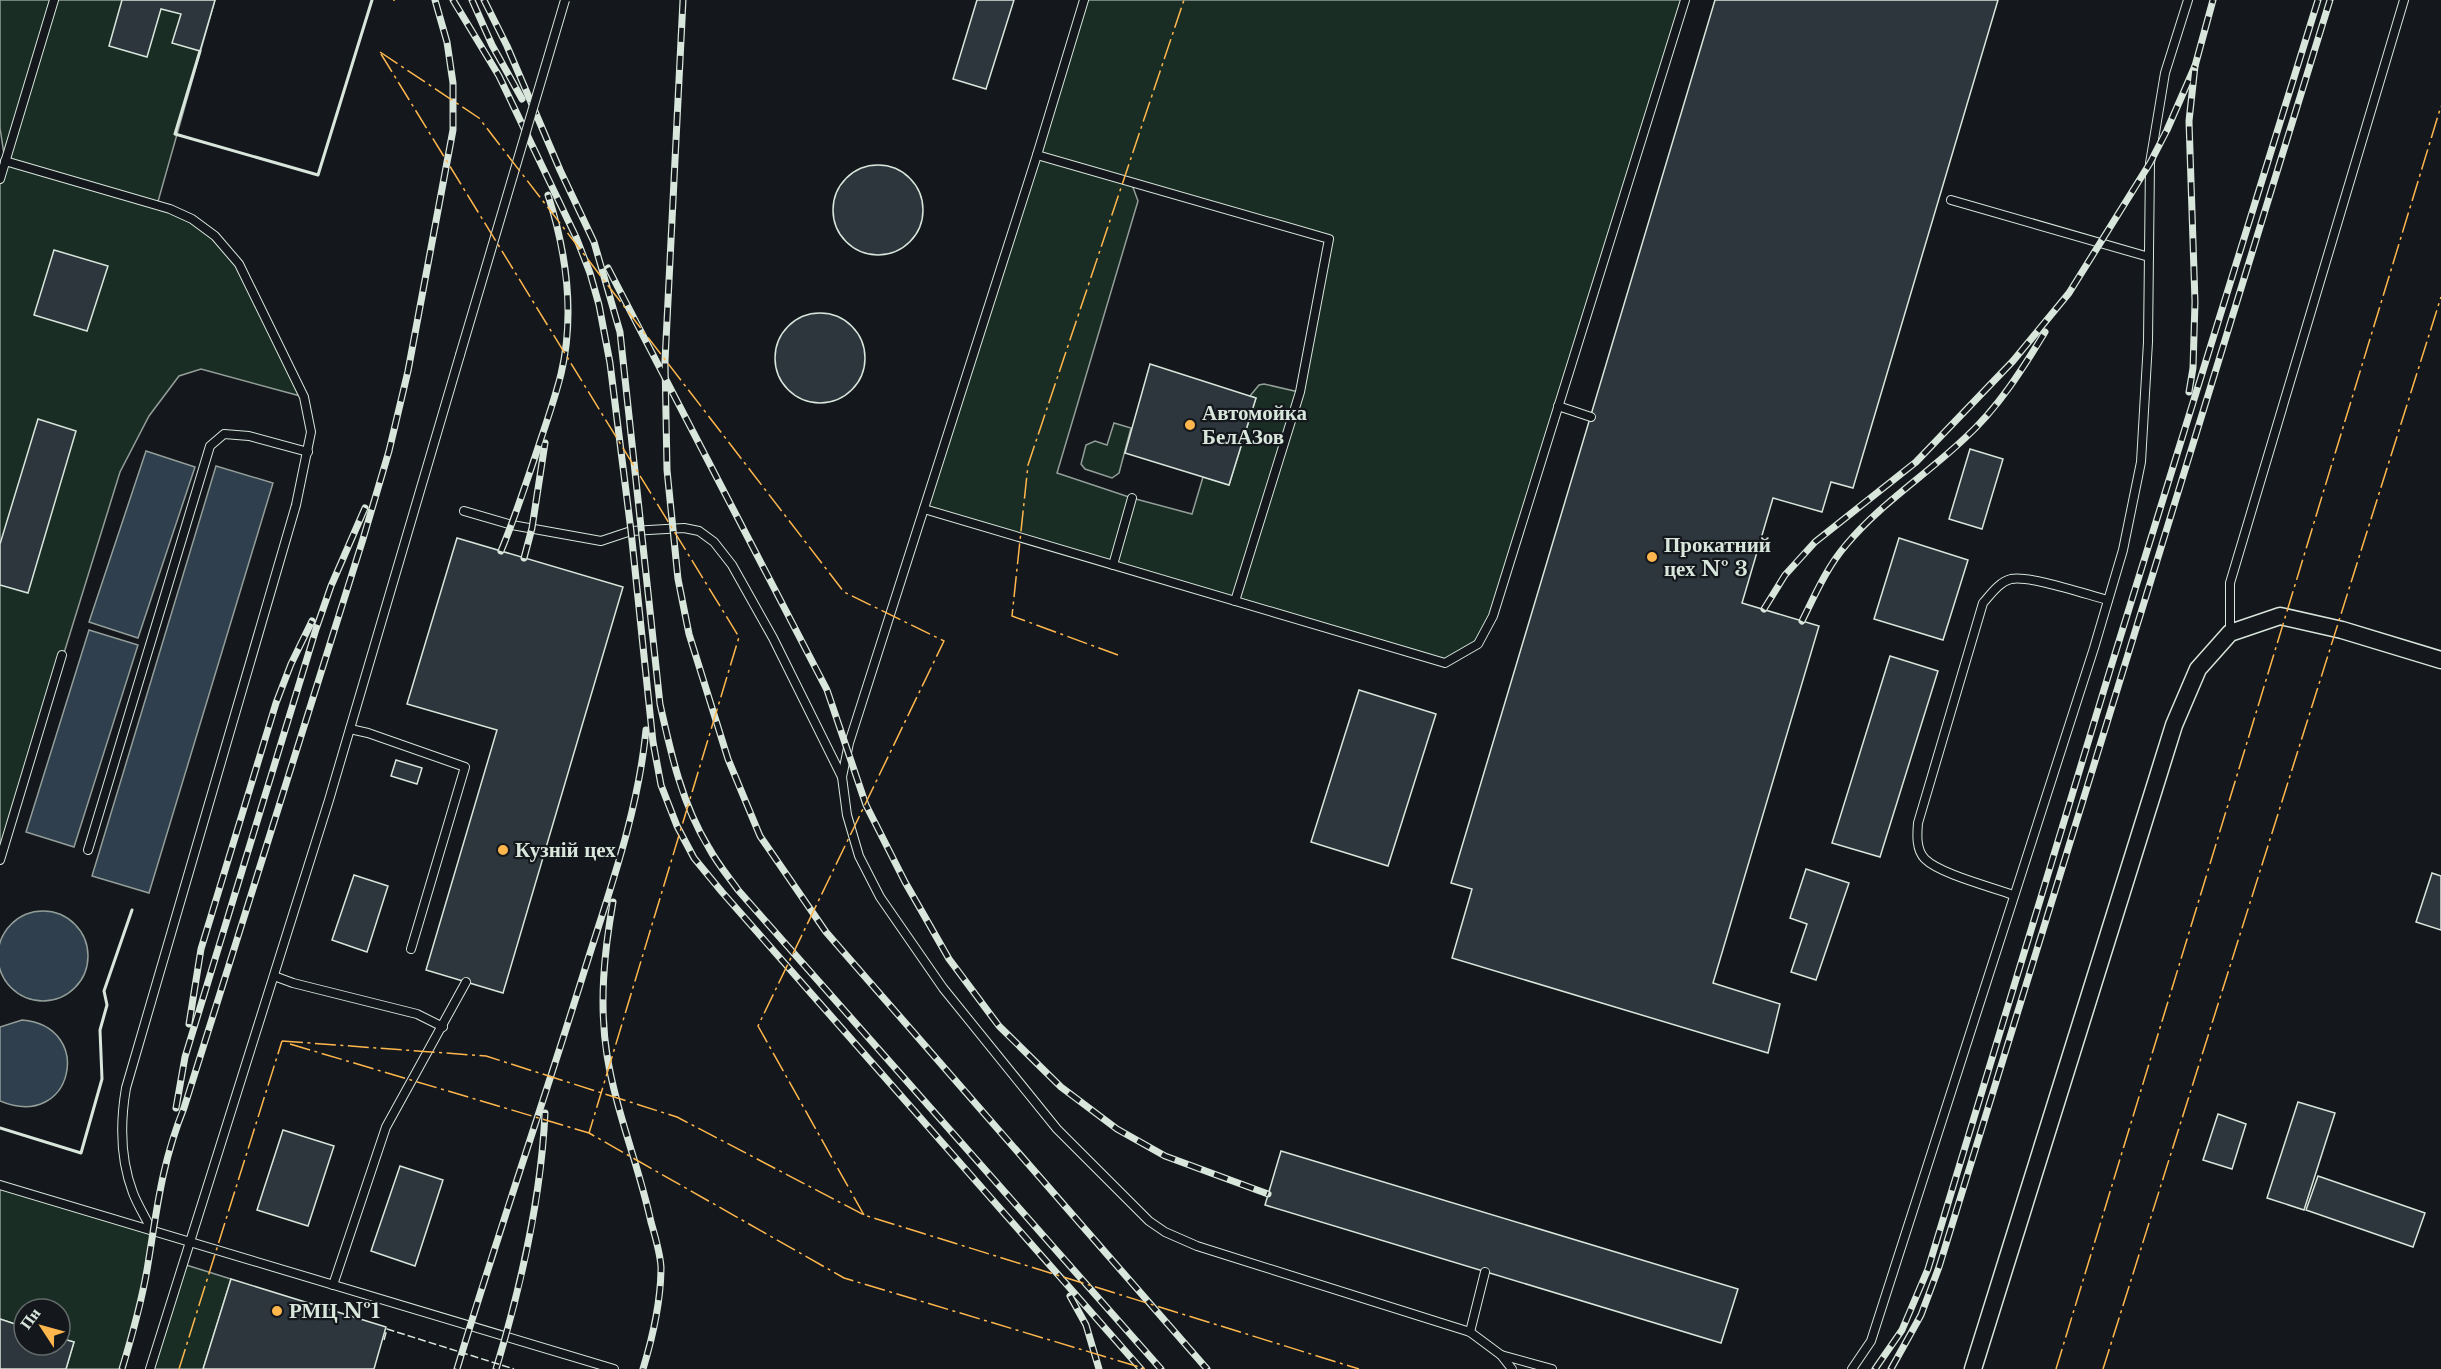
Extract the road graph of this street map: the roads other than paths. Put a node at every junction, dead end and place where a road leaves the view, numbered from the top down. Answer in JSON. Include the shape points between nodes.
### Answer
{"nodes":[{"id":1,"x":54,"y":0,"type":"edge"},
{"id":2,"x":565,"y":0,"type":"edge"},
{"id":3,"x":1084,"y":0,"type":"edge"},
{"id":4,"x":1685,"y":0,"type":"edge"},
{"id":5,"x":2188,"y":0,"type":"edge"},
{"id":6,"x":2404,"y":0,"type":"edge"},
{"id":7,"x":1037,"y":155,"type":"junction"},
{"id":8,"x":5,"y":161,"type":"junction"},
{"id":9,"x":0,"y":178,"type":"edge"},
{"id":10,"x":1951,"y":200,"type":"dead end"},
{"id":11,"x":2149,"y":257,"type":"junction"},
{"id":12,"x":1558,"y":406,"type":"junction"},
{"id":13,"x":1591,"y":417,"type":"dead end"},
{"id":14,"x":308,"y":452,"type":"junction"},
{"id":15,"x":1132,"y":498,"type":"dead end"},
{"id":16,"x":924,"y":509,"type":"junction"},
{"id":17,"x":464,"y":511,"type":"dead end"},
{"id":18,"x":1113,"y":565,"type":"junction"},
{"id":19,"x":2108,"y":600,"type":"junction"},
{"id":20,"x":1235,"y":601,"type":"junction"},
{"id":21,"x":2230,"y":633,"type":"junction"},
{"id":22,"x":62,"y":655,"type":"dead end"},
{"id":23,"x":2441,"y":660,"type":"edge"},
{"id":24,"x":350,"y":729,"type":"junction"},
{"id":25,"x":842,"y":777,"type":"junction"},
{"id":26,"x":88,"y":850,"type":"dead end"},
{"id":27,"x":0,"y":860,"type":"edge"},
{"id":28,"x":2013,"y":895,"type":"junction"},
{"id":29,"x":411,"y":948,"type":"dead end"},
{"id":30,"x":274,"y":976,"type":"junction"},
{"id":31,"x":466,"y":982,"type":"dead end"},
{"id":32,"x":443,"y":1027,"type":"junction"},
{"id":33,"x":0,"y":1185,"type":"edge"},
{"id":34,"x":152,"y":1231,"type":"junction"},
{"id":35,"x":190,"y":1242,"type":"junction"},
{"id":36,"x":1485,"y":1272,"type":"dead end"},
{"id":37,"x":333,"y":1285,"type":"junction"},
{"id":38,"x":1470,"y":1332,"type":"junction"},
{"id":39,"x":1501,"y":1355,"type":"junction"},
{"id":40,"x":150,"y":1369,"type":"edge"},
{"id":41,"x":614,"y":1369,"type":"edge"},
{"id":42,"x":1512,"y":1369,"type":"edge"},
{"id":43,"x":1552,"y":1369,"type":"edge"},
{"id":44,"x":1852,"y":1369,"type":"edge"},
{"id":45,"x":1973,"y":1369,"type":"edge"}],
"edges":[{"from":1,"to":8,"type":"lane"},
{"from":2,"to":24,"type":"lane","bridge":true},
{"from":3,"to":7,"type":"lane"},
{"from":4,"to":12,"type":"lane"},
{"from":5,"to":11,"type":"lane","via":[[2165,73],[2150,163]]},
{"from":6,"to":21,"type":"lane","via":[[2230,583]]},
{"from":7,"to":16,"type":"lane"},
{"from":7,"to":20,"type":"lane","via":[[1329,239],[1300,392]]},
{"from":8,"to":9,"type":"lane"},
{"from":8,"to":14,"type":"lane","via":[[170,209],[215,236],[239,264],[304,397],[311,432]]},
{"from":10,"to":11,"type":"lane"},
{"from":11,"to":19,"type":"lane","via":[[2141,462]]},
{"from":12,"to":13,"type":"lane"},
{"from":12,"to":20,"type":"lane","via":[[1494,616],[1478,644],[1445,663]]},
{"from":14,"to":26,"type":"lane","via":[[249,436],[224,434],[210,446]]},
{"from":14,"to":34,"type":"lane","via":[[296,505],[126,1088],[121,1122],[127,1170],[134,1195]]},
{"from":15,"to":18,"type":"lane"},
{"from":16,"to":18,"type":"lane"},
{"from":16,"to":25,"type":"lane","via":[[849,743]]},
{"from":17,"to":25,"type":"lane","via":[[512,525],[601,541],[631,531],[699,531],[714,542],[732,565]]},
{"from":18,"to":20,"type":"lane"},
{"from":19,"to":28,"type":"lane"},
{"from":19,"to":28,"type":"lane","via":[[2032,580],[2012,579],[1996,587],[1983,603],[1918,823],[1917,842],[1924,859],[1943,870]]},
{"from":21,"to":23,"type":"street","via":[[2280,616]]},
{"from":21,"to":45,"type":"street","via":[[2198,669],[2174,725]]},
{"from":22,"to":27,"type":"lane"},
{"from":24,"to":29,"type":"lane","via":[[465,767]]},
{"from":24,"to":30,"type":"lane"},
{"from":25,"to":38,"type":"lane","via":[[859,856],[880,897],[943,988],[1057,1129],[1138,1211],[1165,1232],[1197,1246]]},
{"from":28,"to":44,"type":"lane","via":[[1871,1341]]},
{"from":30,"to":32,"type":"lane","via":[[417,1014]]},
{"from":30,"to":35,"type":"lane"},
{"from":31,"to":32,"type":"lane"},
{"from":32,"to":37,"type":"lane","via":[[386,1127]]},
{"from":33,"to":34,"type":"lane"},
{"from":34,"to":35,"type":"lane"},
{"from":35,"to":37,"type":"lane"},
{"from":35,"to":40,"type":"lane"},
{"from":36,"to":38,"type":"lane"},
{"from":37,"to":41,"type":"lane"},
{"from":38,"to":39,"type":"lane"},
{"from":39,"to":42,"type":"lane"},
{"from":39,"to":43,"type":"lane"}]}
